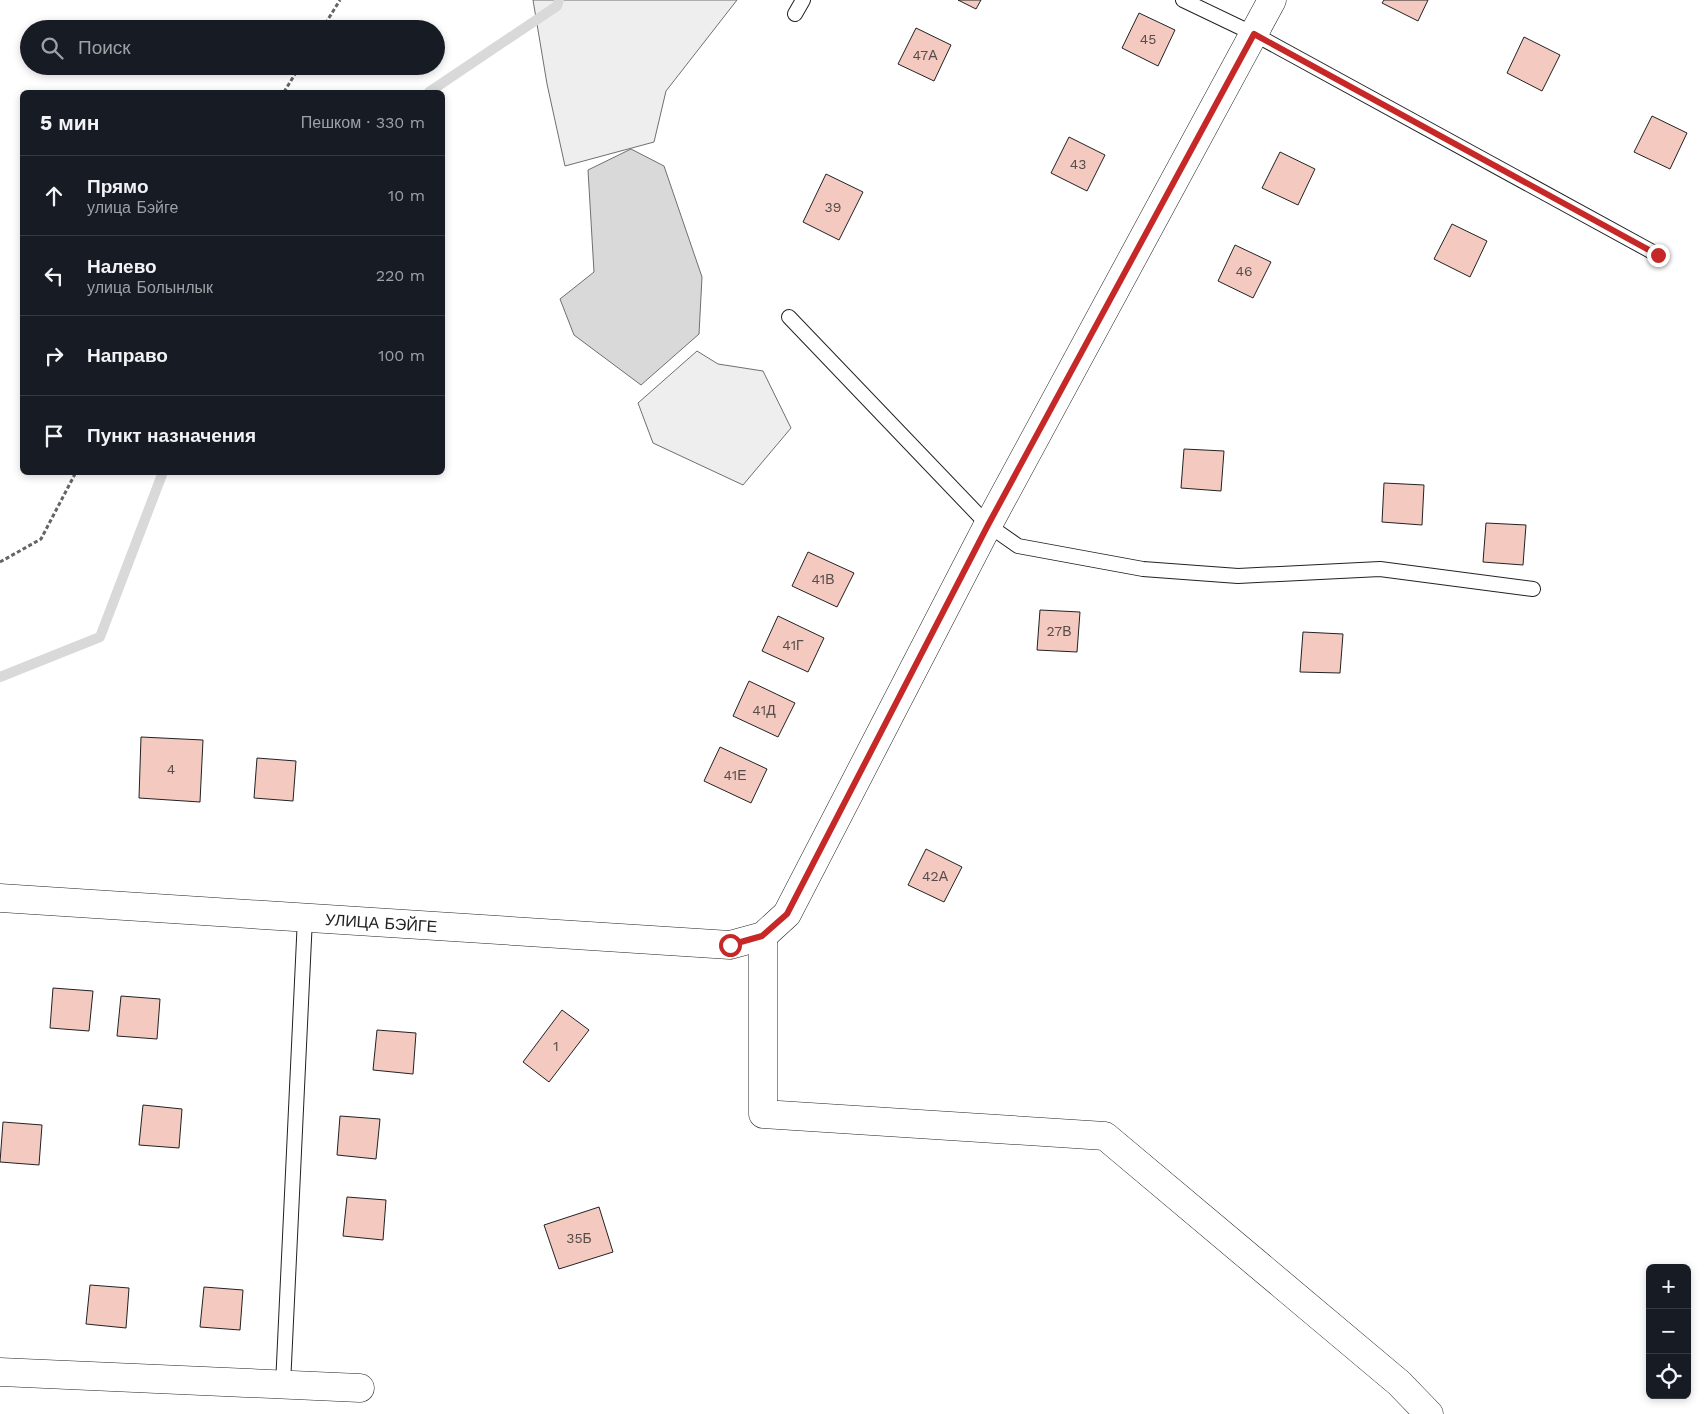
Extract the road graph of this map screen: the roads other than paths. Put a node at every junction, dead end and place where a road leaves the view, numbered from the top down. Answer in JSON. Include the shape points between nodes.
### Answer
{"nodes":[{"id":1,"x":803,"y":0,"type":"edge"},
{"id":2,"x":1183,"y":0,"type":"edge"},
{"id":3,"x":1272,"y":0,"type":"edge"},
{"id":4,"x":795,"y":14,"type":"dead end"},
{"id":5,"x":1254,"y":34,"type":"junction"},
{"id":6,"x":1658,"y":255,"type":"dead end"},
{"id":7,"x":789,"y":318,"type":"dead end"},
{"id":8,"x":988,"y":525,"type":"junction"},
{"id":9,"x":1533,"y":589,"type":"dead end"},
{"id":10,"x":0,"y":898,"type":"edge"},
{"id":11,"x":306,"y":918,"type":"junction"},
{"id":12,"x":762,"y":936,"type":"junction"},
{"id":13,"x":0,"y":1372,"type":"edge"},
{"id":14,"x":282,"y":1385,"type":"junction"},
{"id":15,"x":360,"y":1388,"type":"dead end"},
{"id":16,"x":1429,"y":1414,"type":"edge"}],
"edges":[{"from":1,"to":4,"type":"lane"},
{"from":2,"to":5,"type":"lane"},
{"from":3,"to":5,"type":"street"},
{"from":5,"to":6,"type":"lane"},
{"from":5,"to":8,"type":"street"},
{"from":7,"to":8,"type":"lane"},
{"from":8,"to":9,"type":"lane","via":[[1018,546],[1143,569],[1238,576],[1380,569]]},
{"from":8,"to":12,"type":"street","via":[[787,914]]},
{"from":10,"to":11,"type":"street","name":"УЛИЦА БЭЙГЕ"},
{"from":11,"to":12,"type":"street","name":"УЛИЦА БЭЙГЕ","via":[[730,945]]},
{"from":11,"to":14,"type":"lane"},
{"from":12,"to":16,"type":"street","via":[[763,1114],[1105,1136],[1399,1383]]},
{"from":13,"to":14,"type":"street"},
{"from":14,"to":15,"type":"street"}]}
